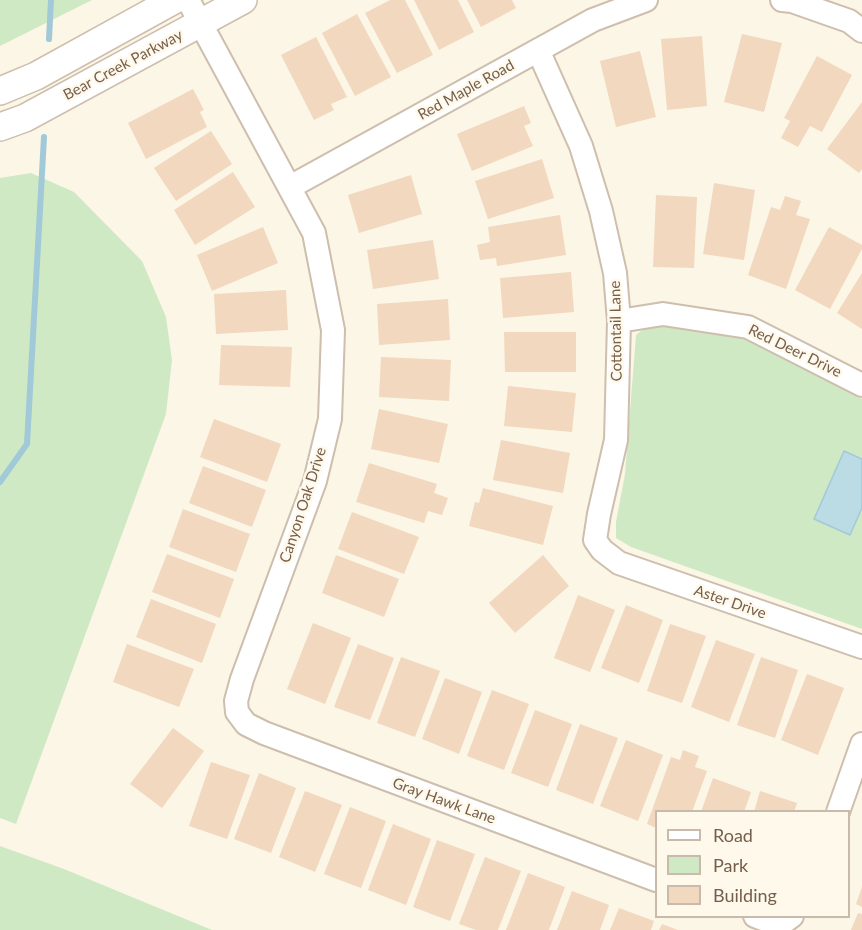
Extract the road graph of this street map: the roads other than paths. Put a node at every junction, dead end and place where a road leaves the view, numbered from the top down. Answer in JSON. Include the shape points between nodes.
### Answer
{"nodes":[{"id":1,"x":174,"y":0,"type":"edge"},
{"id":2,"x":243,"y":0,"type":"edge"},
{"id":3,"x":645,"y":0,"type":"edge"},
{"id":4,"x":782,"y":0,"type":"edge"},
{"id":5,"x":195,"y":11,"type":"edge"},
{"id":6,"x":862,"y":31,"type":"edge"},
{"id":7,"x":538,"y":51,"type":"junction"},
{"id":8,"x":0,"y":91,"type":"edge"},
{"id":9,"x":0,"y":127,"type":"edge"},
{"id":10,"x":290,"y":188,"type":"junction"},
{"id":11,"x":619,"y":321,"type":"junction"},
{"id":12,"x":862,"y":385,"type":"edge"},
{"id":13,"x":602,"y":550,"type":"joint"},
{"id":14,"x":862,"y":647,"type":"edge"},
{"id":15,"x":237,"y":712,"type":"joint"},
{"id":16,"x":862,"y":744,"type":"edge"},
{"id":17,"x":839,"y":810,"type":"edge"},
{"id":18,"x":655,"y":879,"type":"edge"},
{"id":19,"x":760,"y":918,"type":"edge"},
{"id":20,"x":788,"y":919,"type":"edge"}],
"edges":[{"from":1,"to":8,"type":"street","name":"Bear Creek Parkway","via":[[36,76]]},
{"from":2,"to":5,"type":"street","name":"Bear Creek Parkway"},
{"from":3,"to":7,"type":"street","name":"Red Maple Road","via":[[593,20]]},
{"from":4,"to":6,"type":"street","via":[[849,21]]},
{"from":5,"to":9,"type":"street","name":"Bear Creek Parkway","via":[[25,118]]},
{"from":5,"to":10,"type":"street","name":"Canyon Oak Drive"},
{"from":7,"to":10,"type":"street","name":"Red Maple Road"},
{"from":7,"to":11,"type":"street","name":"Cottontail Lane","via":[[581,146],[601,212],[615,273]]},
{"from":10,"to":15,"type":"street","name":"Canyon Oak Drive","via":[[314,232],[333,330],[330,419],[315,481],[242,679]]},
{"from":11,"to":12,"type":"street","name":"Red Deer Drive","via":[[663,315],[748,327]]},
{"from":11,"to":13,"type":"street","name":"Cottontail Lane","via":[[616,440],[596,540]]},
{"from":13,"to":14,"type":"street","name":"Aster Drive","via":[[619,563]]},
{"from":15,"to":18,"type":"street","name":"Gray Hawk Lane","via":[[246,724],[264,733]]},
{"from":16,"to":17,"type":"street"},
{"from":19,"to":20,"type":"street"}]}
